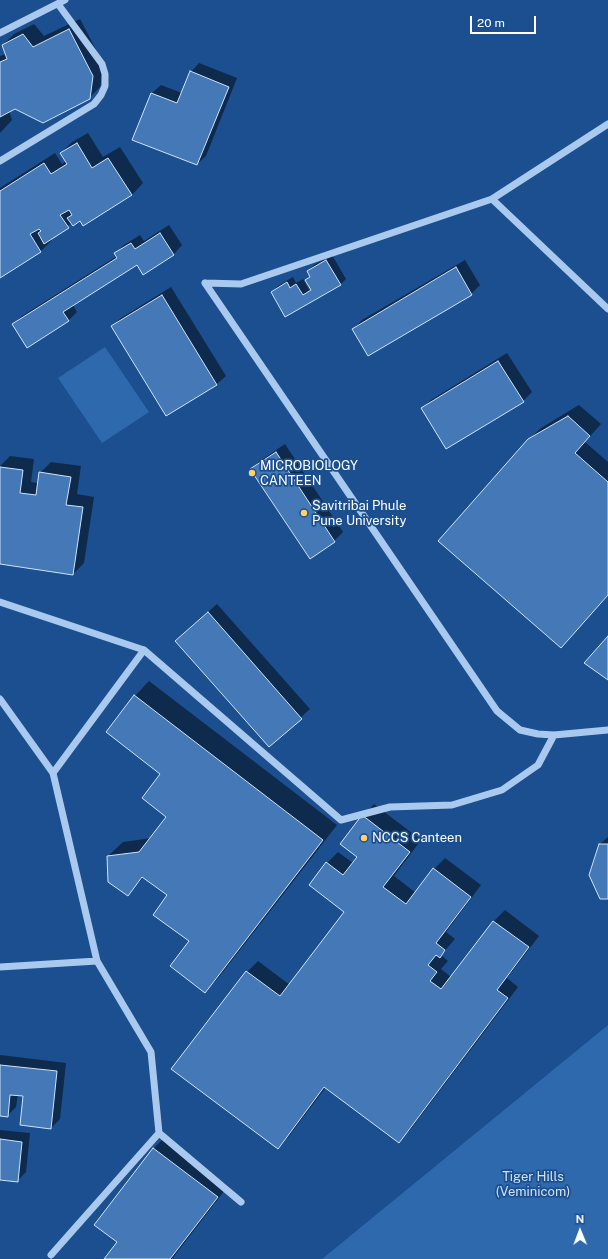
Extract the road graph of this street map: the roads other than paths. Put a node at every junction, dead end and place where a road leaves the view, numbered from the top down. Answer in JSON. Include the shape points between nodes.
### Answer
{"nodes":[{"id":1,"x":65,"y":0,"type":"edge"},
{"id":2,"x":58,"y":4,"type":"junction"},
{"id":3,"x":0,"y":33,"type":"edge"},
{"id":4,"x":608,"y":124,"type":"edge"},
{"id":5,"x":0,"y":161,"type":"edge"},
{"id":6,"x":492,"y":199,"type":"junction"},
{"id":7,"x":608,"y":309,"type":"edge"},
{"id":8,"x":0,"y":602,"type":"edge"},
{"id":9,"x":144,"y":650,"type":"junction"},
{"id":10,"x":0,"y":699,"type":"edge"},
{"id":11,"x":608,"y":730,"type":"edge"},
{"id":12,"x":554,"y":735,"type":"junction"},
{"id":13,"x":53,"y":773,"type":"junction"},
{"id":14,"x":97,"y":961,"type":"junction"},
{"id":15,"x":0,"y":967,"type":"edge"},
{"id":16,"x":159,"y":1133,"type":"junction"},
{"id":17,"x":241,"y":1202,"type":"dead end"},
{"id":18,"x":51,"y":1255,"type":"dead end"}],
"edges":[{"from":1,"to":2,"type":"lane"},
{"from":2,"to":3,"type":"lane"},
{"from":2,"to":5,"type":"lane","via":[[102,64],[105,86],[94,104]]},
{"from":4,"to":6,"type":"lane"},
{"from":6,"to":7,"type":"lane"},
{"from":6,"to":12,"type":"lane","via":[[241,284],[205,284],[498,711],[520,730]]},
{"from":8,"to":9,"type":"lane"},
{"from":9,"to":12,"type":"lane","via":[[340,820],[390,807],[452,805],[502,790],[538,765]]},
{"from":9,"to":13,"type":"lane"},
{"from":10,"to":13,"type":"lane"},
{"from":11,"to":12,"type":"lane"},
{"from":13,"to":14,"type":"lane"},
{"from":14,"to":15,"type":"lane"},
{"from":14,"to":16,"type":"lane","via":[[151,1052]]},
{"from":16,"to":17,"type":"lane"},
{"from":16,"to":18,"type":"lane"}]}
